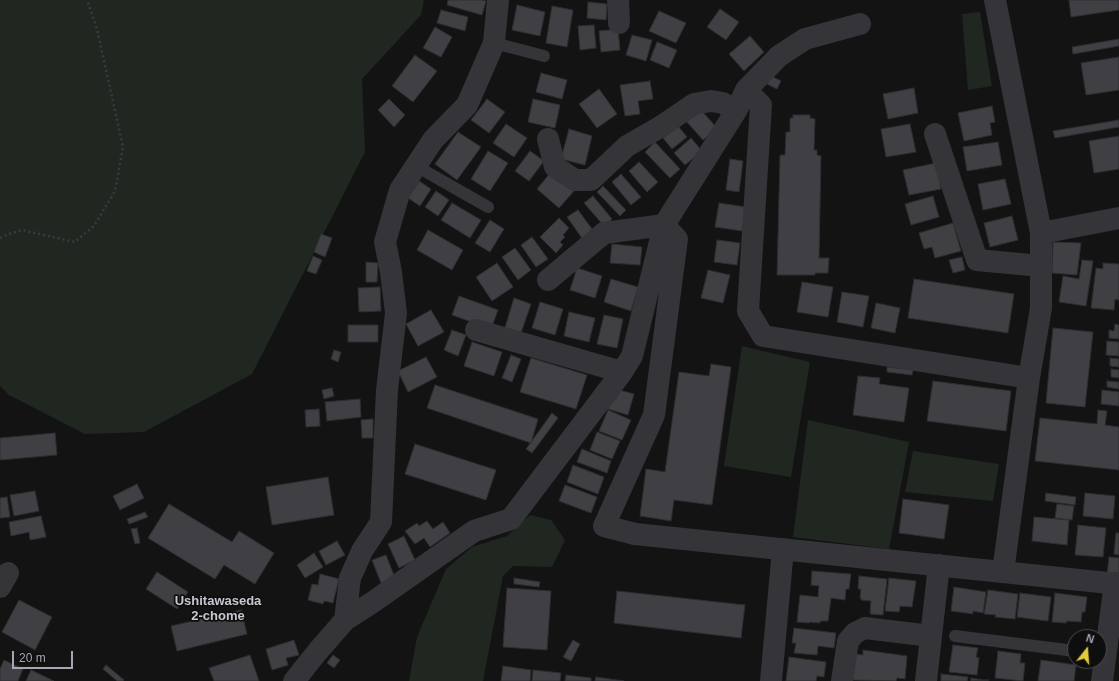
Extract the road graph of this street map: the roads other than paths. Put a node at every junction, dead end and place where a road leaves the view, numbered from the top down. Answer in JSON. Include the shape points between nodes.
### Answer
{"nodes":[{"id":1,"x":498,"y":0,"type":"edge"},
{"id":2,"x":618,"y":0,"type":"edge"},
{"id":3,"x":995,"y":0,"type":"edge"},
{"id":4,"x":620,"y":23,"type":"dead end"},
{"id":5,"x":860,"y":24,"type":"dead end"},
{"id":6,"x":494,"y":43,"type":"junction"},
{"id":7,"x":544,"y":56,"type":"dead end"},
{"id":8,"x":746,"y":90,"type":"junction"},
{"id":9,"x":736,"y":111,"type":"junction"},
{"id":10,"x":935,"y":134,"type":"dead end"},
{"id":11,"x":548,"y":139,"type":"dead end"},
{"id":12,"x":416,"y":166,"type":"junction"},
{"id":13,"x":488,"y":206,"type":"dead end"},
{"id":14,"x":1119,"y":218,"type":"edge"},
{"id":15,"x":664,"y":225,"type":"junction"},
{"id":16,"x":1041,"y":233,"type":"junction"},
{"id":17,"x":1041,"y":266,"type":"junction"},
{"id":18,"x":548,"y":280,"type":"dead end"},
{"id":19,"x":476,"y":330,"type":"dead end"},
{"id":20,"x":622,"y":372,"type":"junction"},
{"id":21,"x":1030,"y":378,"type":"junction"},
{"id":22,"x":783,"y":549,"type":"junction"},
{"id":23,"x":939,"y":565,"type":"junction"},
{"id":24,"x":1003,"y":572,"type":"junction"},
{"id":25,"x":1117,"y":583,"type":"edge"},
{"id":26,"x":345,"y":620,"type":"junction"},
{"id":27,"x":1107,"y":630,"type":"edge"},
{"id":28,"x":931,"y":636,"type":"junction"},
{"id":29,"x":955,"y":636,"type":"dead end"},
{"id":30,"x":1067,"y":650,"type":"edge"},
{"id":31,"x":1102,"y":669,"type":"edge"},
{"id":32,"x":294,"y":681,"type":"edge"},
{"id":33,"x":771,"y":681,"type":"edge"},
{"id":34,"x":842,"y":681,"type":"edge"},
{"id":35,"x":926,"y":681,"type":"edge"},
{"id":36,"x":1102,"y":681,"type":"edge"}],
"edges":[{"from":1,"to":6,"type":"street"},
{"from":2,"to":4,"type":"street"},
{"from":3,"to":16,"type":"street"},
{"from":5,"to":8,"type":"street","via":[[806,39],[779,56]]},
{"from":6,"to":7,"type":"lane"},
{"from":6,"to":12,"type":"street","via":[[467,105],[433,140]]},
{"from":8,"to":9,"type":"street"},
{"from":8,"to":21,"type":"street","via":[[761,105],[748,311],[763,336]]},
{"from":9,"to":11,"type":"street","via":[[723,103],[711,101],[694,104],[628,146],[591,180],[575,180],[555,166]]},
{"from":9,"to":15,"type":"street"},
{"from":10,"to":17,"type":"street","via":[[977,260]]},
{"from":12,"to":13,"type":"lane"},
{"from":12,"to":26,"type":"street","via":[[400,190],[385,242],[396,313],[387,390],[381,522],[362,550],[350,578]]},
{"from":14,"to":16,"type":"street"},
{"from":15,"to":18,"type":"street","via":[[604,233]]},
{"from":15,"to":20,"type":"street","via":[[632,356]]},
{"from":15,"to":22,"type":"street","via":[[677,239],[654,415],[604,526],[636,534]]},
{"from":16,"to":17,"type":"street"},
{"from":17,"to":21,"type":"street","via":[[1040,308]]},
{"from":19,"to":20,"type":"street"},
{"from":20,"to":26,"type":"street","via":[[511,519],[474,530]]},
{"from":21,"to":24,"type":"street"},
{"from":22,"to":23,"type":"street"},
{"from":22,"to":33,"type":"street"},
{"from":23,"to":24,"type":"street"},
{"from":23,"to":28,"type":"street"},
{"from":24,"to":25,"type":"street"},
{"from":25,"to":27,"type":"street"},
{"from":26,"to":32,"type":"street"},
{"from":28,"to":34,"type":"street","via":[[865,628],[855,633],[848,641]]},
{"from":28,"to":35,"type":"street"},
{"from":29,"to":30,"type":"lane"},
{"from":31,"to":36,"type":"street"}]}
